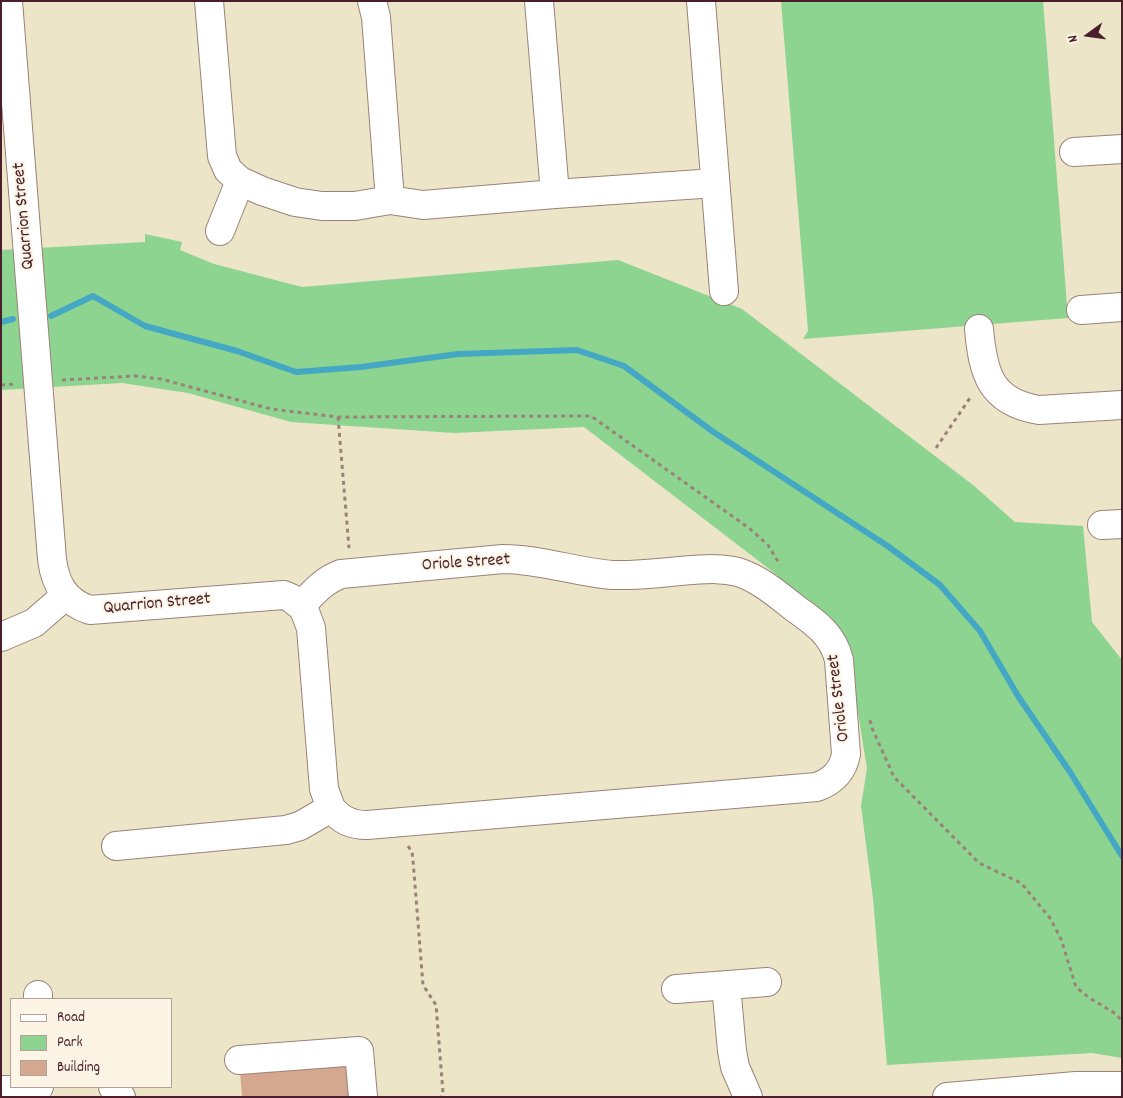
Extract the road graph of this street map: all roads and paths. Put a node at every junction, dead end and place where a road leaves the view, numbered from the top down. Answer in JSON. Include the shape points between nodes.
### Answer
{"nodes":[{"id":1,"x":8,"y":1,"type":"edge"},
{"id":2,"x":209,"y":1,"type":"edge"},
{"id":3,"x":372,"y":1,"type":"edge"},
{"id":4,"x":539,"y":1,"type":"edge"},
{"id":5,"x":701,"y":1,"type":"edge"},
{"id":6,"x":1122,"y":149,"type":"edge"},
{"id":7,"x":1074,"y":152,"type":"dead end"},
{"id":8,"x":240,"y":180,"type":"junction"},
{"id":9,"x":715,"y":183,"type":"junction"},
{"id":10,"x":555,"y":194,"type":"junction"},
{"id":11,"x":390,"y":200,"type":"junction"},
{"id":12,"x":220,"y":231,"type":"dead end"},
{"id":13,"x":724,"y":292,"type":"dead end"},
{"id":14,"x":1122,"y":307,"type":"edge"},
{"id":15,"x":1081,"y":310,"type":"dead end"},
{"id":16,"x":979,"y":329,"type":"dead end"},
{"id":17,"x":988,"y":377,"type":"junction"},
{"id":18,"x":56,"y":381,"type":"dead end"},
{"id":19,"x":1122,"y":405,"type":"edge"},
{"id":20,"x":338,"y":417,"type":"junction"},
{"id":21,"x":936,"y":448,"type":"dead end"},
{"id":22,"x":781,"y":567,"type":"dead end"},
{"id":23,"x":351,"y":573,"type":"junction"},
{"id":24,"x":66,"y":596,"type":"junction"},
{"id":25,"x":301,"y":606,"type":"junction"},
{"id":26,"x":1,"y":637,"type":"edge"},
{"id":27,"x":868,"y":714,"type":"dead end"},
{"id":28,"x":331,"y":808,"type":"junction"},
{"id":29,"x":405,"y":843,"type":"dead end"},
{"id":30,"x":116,"y":846,"type":"dead end"},
{"id":31,"x":767,"y":982,"type":"dead end"},
{"id":32,"x":726,"y":985,"type":"junction"},
{"id":33,"x":676,"y":989,"type":"dead end"},
{"id":34,"x":1122,"y":1021,"type":"edge"},
{"id":35,"x":240,"y":1060,"type":"dead end"},
{"id":36,"x":1122,"y":1086,"type":"edge"},
{"id":37,"x":37,"y":1088,"type":"edge"},
{"id":38,"x":1,"y":1090,"type":"edge"},
{"id":39,"x":17,"y":1097,"type":"edge"},
{"id":40,"x":22,"y":1097,"type":"edge"},
{"id":41,"x":363,"y":1097,"type":"edge"},
{"id":42,"x":442,"y":1097,"type":"edge"},
{"id":43,"x":748,"y":1097,"type":"edge"},
{"id":44,"x":947,"y":1097,"type":"edge"}],
"edges":[{"from":1,"to":24,"type":"street","name":"Quarrion Street","via":[[52,559],[56,580]]},
{"from":2,"to":8,"type":"street","via":[[222,156],[228,170]]},
{"from":3,"to":11,"type":"street","via":[[376,17]]},
{"from":4,"to":10,"type":"street"},
{"from":5,"to":9,"type":"street"},
{"from":6,"to":7,"type":"street"},
{"from":8,"to":11,"type":"street","via":[[262,191],[310,205],[355,206]]},
{"from":8,"to":12,"type":"street"},
{"from":9,"to":10,"type":"street"},
{"from":9,"to":13,"type":"street"},
{"from":10,"to":11,"type":"street","via":[[424,205]]},
{"from":14,"to":15,"type":"street"},
{"from":16,"to":17,"type":"street"},
{"from":17,"to":19,"type":"street","via":[[1002,395],[1028,408]]},
{"from":17,"to":21,"type":"path"},
{"from":18,"to":20,"type":"path","via":[[135,376],[161,379],[271,409]]},
{"from":20,"to":22,"type":"path","via":[[591,416],[749,528],[768,545]]},
{"from":20,"to":23,"type":"path"},
{"from":23,"to":25,"type":"street","name":"Oriole Street","via":[[332,577]]},
{"from":23,"to":28,"type":"street","name":"Oriole Street","via":[[514,559],[619,575],[717,569],[738,572],[760,582],[819,625],[831,640],[840,670],[846,754],[842,769],[832,780],[809,788],[367,825],[343,820]]},
{"from":24,"to":25,"type":"street","name":"Quarrion Street","via":[[82,607],[95,610],[276,595],[291,598]]},
{"from":24,"to":26,"type":"street","via":[[34,623]]},
{"from":25,"to":28,"type":"street","via":[[313,637],[324,789]]},
{"from":27,"to":34,"type":"path","via":[[894,778],[979,863],[1021,883],[1050,918],[1061,939],[1076,987]]},
{"from":28,"to":30,"type":"street","via":[[300,826],[286,830]]},
{"from":29,"to":42,"type":"path","via":[[412,852],[423,985],[436,1005]]},
{"from":31,"to":32,"type":"street"},
{"from":32,"to":33,"type":"street"},
{"from":32,"to":43,"type":"street","via":[[735,1067]]},
{"from":35,"to":41,"type":"street","via":[[359,1051]]},
{"from":36,"to":44,"type":"street","via":[[1076,1086]]},
{"from":37,"to":40,"type":"street"},
{"from":38,"to":39,"type":"street","via":[[12,1090]]}]}
